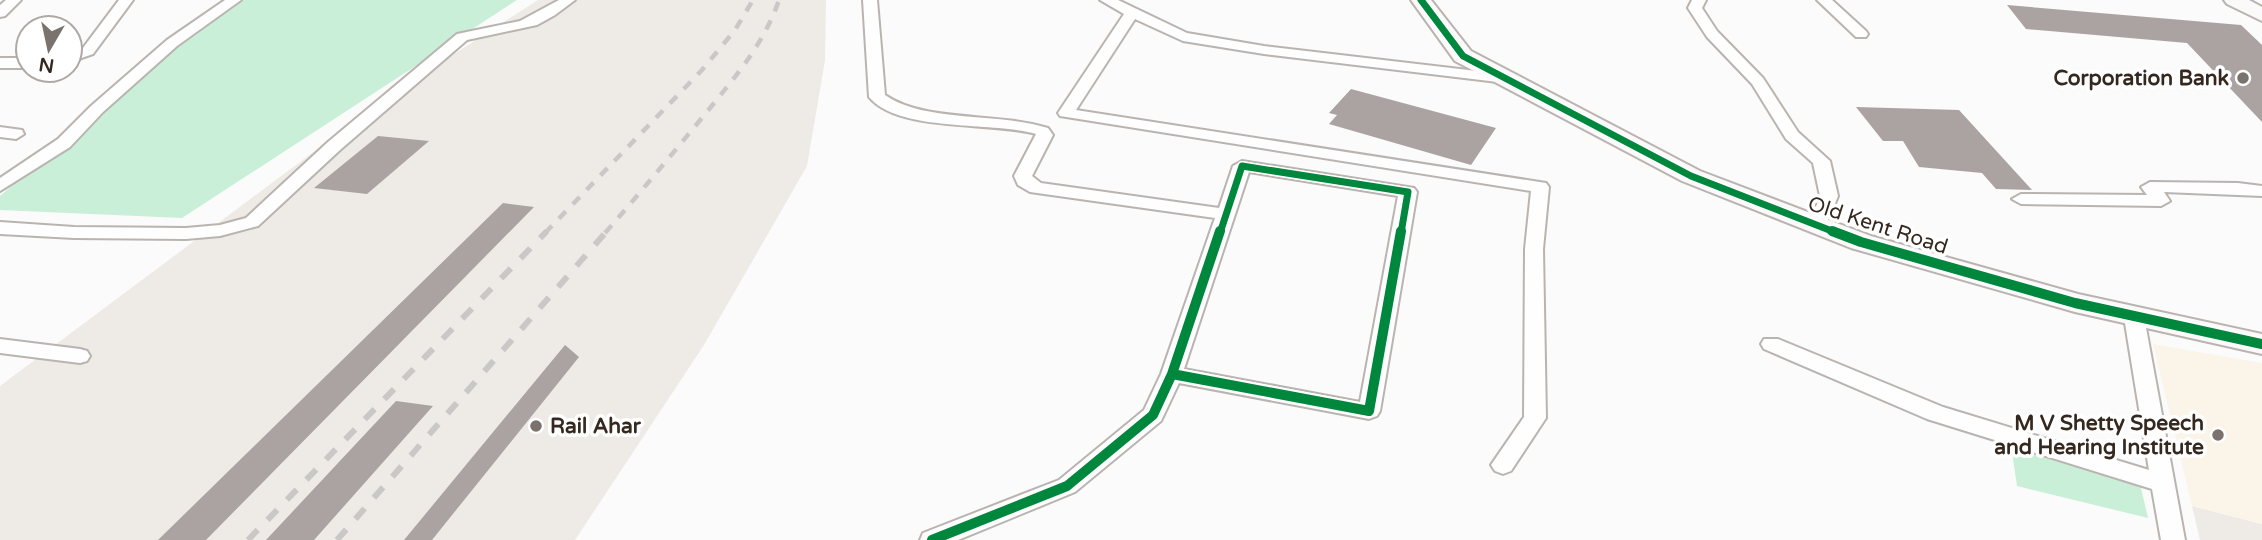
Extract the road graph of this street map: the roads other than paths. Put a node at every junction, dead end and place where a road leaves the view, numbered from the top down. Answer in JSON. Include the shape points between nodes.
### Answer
{"nodes":[{"id":1,"x":14,"y":0,"type":"edge"},
{"id":2,"x":126,"y":0,"type":"edge"},
{"id":3,"x":234,"y":0,"type":"edge"},
{"id":4,"x":568,"y":0,"type":"edge"},
{"id":5,"x":870,"y":0,"type":"edge"},
{"id":6,"x":1107,"y":0,"type":"edge"},
{"id":7,"x":1421,"y":0,"type":"edge"},
{"id":8,"x":1699,"y":0,"type":"edge"},
{"id":9,"x":1824,"y":0,"type":"edge"},
{"id":10,"x":2234,"y":0,"type":"edge"},
{"id":11,"x":0,"y":13,"type":"edge"},
{"id":12,"x":1132,"y":13,"type":"junction"},
{"id":13,"x":2262,"y":15,"type":"edge"},
{"id":14,"x":1861,"y":34,"type":"dead end"},
{"id":15,"x":84,"y":52,"type":"edge"},
{"id":16,"x":1507,"y":78,"type":"junction"},
{"id":17,"x":0,"y":186,"type":"edge"},
{"id":18,"x":2262,"y":191,"type":"edge"},
{"id":19,"x":2021,"y":200,"type":"dead end"},
{"id":20,"x":1226,"y":214,"type":"junction"},
{"id":21,"x":1818,"y":226,"type":"junction"},
{"id":22,"x":0,"y":228,"type":"edge"},
{"id":23,"x":2134,"y":317,"type":"junction"},
{"id":24,"x":1771,"y":344,"type":"dead end"},
{"id":25,"x":2262,"y":344,"type":"edge"},
{"id":26,"x":0,"y":346,"type":"edge"},
{"id":27,"x":80,"y":356,"type":"dead end"},
{"id":28,"x":1172,"y":374,"type":"junction"},
{"id":29,"x":1503,"y":465,"type":"dead end"},
{"id":30,"x":2162,"y":483,"type":"junction"},
{"id":31,"x":932,"y":540,"type":"edge"},
{"id":32,"x":2173,"y":540,"type":"edge"}],
"edges":[{"from":1,"to":11,"type":"street"},
{"from":2,"to":15,"type":"street"},
{"from":3,"to":17,"type":"street","via":[[172,43],[64,143]]},
{"from":4,"to":22,"type":"street","via":[[534,22],[462,37],[252,222],[222,231],[174,233]]},
{"from":5,"to":20,"type":"street","via":[[877,97],[884,105],[1042,131],[1045,135],[1023,176],[1036,188]]},
{"from":6,"to":12,"type":"street"},
{"from":7,"to":16,"type":"street","name":"Old Kent Road","via":[[1463,56]]},
{"from":8,"to":21,"type":"street","via":[[1695,8],[1712,34],[1758,81],[1792,135],[1821,161],[1829,196]]},
{"from":9,"to":14,"type":"street"},
{"from":10,"to":13,"type":"street"},
{"from":12,"to":16,"type":"street","via":[[1183,37]]},
{"from":12,"to":29,"type":"street","via":[[1066,113],[1540,187],[1534,249],[1535,418]]},
{"from":16,"to":21,"type":"street","name":"Old Kent Road","via":[[1691,176]]},
{"from":18,"to":19,"type":"street","via":[[2150,187],[2161,201]]},
{"from":20,"to":28,"type":"street"},
{"from":20,"to":28,"type":"street","via":[[1242,166],[1408,192],[1369,411]]},
{"from":21,"to":23,"type":"street","name":"Old Kent Road"},
{"from":23,"to":25,"type":"street","name":"Old Kent Road"},
{"from":23,"to":30,"type":"street"},
{"from":24,"to":30,"type":"street","via":[[1935,412]]},
{"from":26,"to":27,"type":"street"},
{"from":28,"to":31,"type":"street","via":[[1153,415],[1066,486]]},
{"from":30,"to":32,"type":"street"}]}
